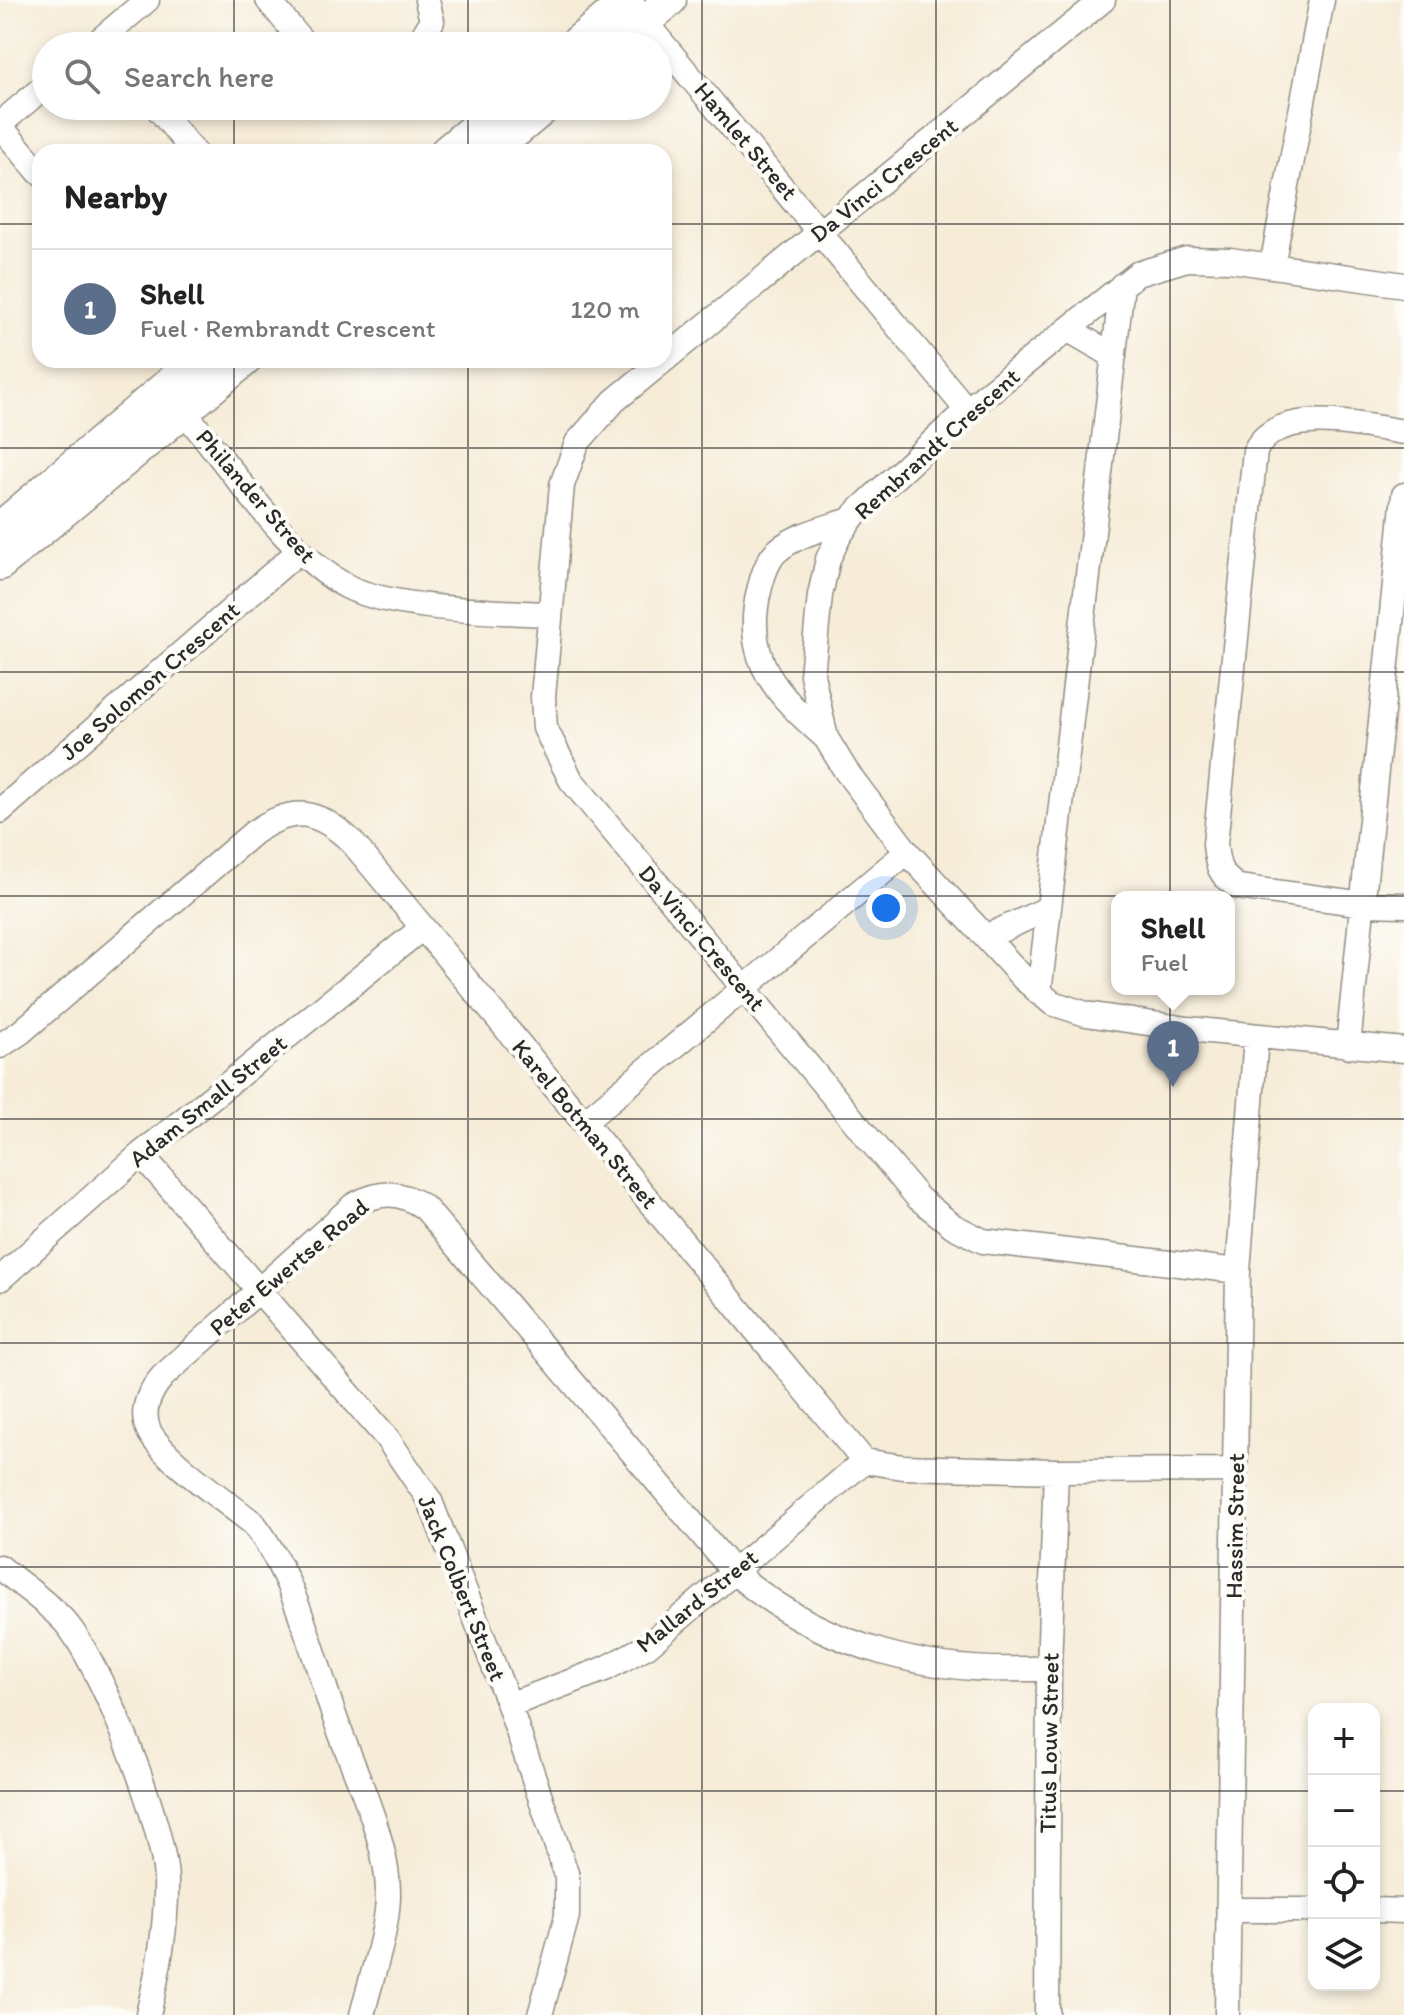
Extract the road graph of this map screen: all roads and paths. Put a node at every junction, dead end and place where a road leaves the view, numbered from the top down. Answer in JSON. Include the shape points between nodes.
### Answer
{"nodes":[{"id":1,"x":147,"y":0,"type":"edge"},
{"id":2,"x":268,"y":0,"type":"edge"},
{"id":3,"x":427,"y":0,"type":"edge"},
{"id":4,"x":670,"y":0,"type":"edge"},
{"id":5,"x":1103,"y":0,"type":"edge"},
{"id":6,"x":1322,"y":0,"type":"edge"},
{"id":7,"x":632,"y":5,"type":"edge"},
{"id":8,"x":112,"y":32,"type":"edge"},
{"id":9,"x":294,"y":32,"type":"edge"},
{"id":10,"x":425,"y":32,"type":"edge"},
{"id":11,"x":593,"y":32,"type":"edge"},
{"id":12,"x":621,"y":32,"type":"edge"},
{"id":13,"x":655,"y":32,"type":"edge"},
{"id":14,"x":672,"y":53,"type":"edge"},
{"id":15,"x":32,"y":97,"type":"edge"},
{"id":16,"x":168,"y":120,"type":"edge"},
{"id":17,"x":484,"y":120,"type":"edge"},
{"id":18,"x":529,"y":120,"type":"edge"},
{"id":19,"x":0,"y":125,"type":"edge"},
{"id":20,"x":187,"y":144,"type":"edge"},
{"id":21,"x":456,"y":144,"type":"edge"},
{"id":22,"x":501,"y":144,"type":"edge"},
{"id":23,"x":32,"y":163,"type":"edge"},
{"id":24,"x":821,"y":231,"type":"junction"},
{"id":25,"x":1272,"y":266,"type":"junction"},
{"id":26,"x":1122,"y":285,"type":"junction"},
{"id":27,"x":1404,"y":285,"type":"edge"},
{"id":28,"x":1069,"y":330,"type":"junction"},
{"id":29,"x":672,"y":353,"type":"edge"},
{"id":30,"x":1114,"y":356,"type":"junction"},
{"id":31,"x":192,"y":368,"type":"edge"},
{"id":32,"x":231,"y":368,"type":"edge"},
{"id":33,"x":654,"y":368,"type":"edge"},
{"id":34,"x":174,"y":400,"type":"junction"},
{"id":35,"x":967,"y":410,"type":"junction"},
{"id":36,"x":1404,"y":432,"type":"edge"},
{"id":37,"x":1404,"y":495,"type":"edge"},
{"id":38,"x":850,"y":520,"type":"junction"},
{"id":39,"x":0,"y":528,"type":"edge"},
{"id":40,"x":299,"y":551,"type":"junction"},
{"id":41,"x":0,"y":564,"type":"edge"},
{"id":42,"x":548,"y":614,"type":"junction"},
{"id":43,"x":826,"y":738,"type":"junction"},
{"id":44,"x":0,"y":811,"type":"edge"},
{"id":45,"x":907,"y":852,"type":"junction"},
{"id":46,"x":1364,"y":904,"type":"junction"},
{"id":47,"x":1404,"y":905,"type":"edge"},
{"id":48,"x":1047,"y":909,"type":"junction"},
{"id":49,"x":421,"y":929,"type":"junction"},
{"id":50,"x":986,"y":937,"type":"junction"},
{"id":51,"x":742,"y":987,"type":"junction"},
{"id":52,"x":1039,"y":993,"type":"junction"},
{"id":53,"x":1256,"y":1037,"type":"junction"},
{"id":54,"x":0,"y":1046,"type":"edge"},
{"id":55,"x":1348,"y":1046,"type":"junction"},
{"id":56,"x":1404,"y":1050,"type":"edge"},
{"id":57,"x":584,"y":1122,"type":"junction"},
{"id":58,"x":141,"y":1154,"type":"junction"},
{"id":59,"x":1238,"y":1271,"type":"junction"},
{"id":60,"x":0,"y":1279,"type":"edge"},
{"id":61,"x":259,"y":1290,"type":"junction"},
{"id":62,"x":864,"y":1461,"type":"junction"},
{"id":63,"x":1236,"y":1470,"type":"junction"},
{"id":64,"x":1056,"y":1471,"type":"junction"},
{"id":65,"x":0,"y":1567,"type":"edge"},
{"id":66,"x":734,"y":1572,"type":"junction"},
{"id":67,"x":1049,"y":1668,"type":"junction"},
{"id":68,"x":509,"y":1705,"type":"junction"},
{"id":69,"x":1229,"y":1910,"type":"junction"},
{"id":70,"x":1308,"y":1910,"type":"edge"},
{"id":71,"x":1380,"y":1910,"type":"edge"},
{"id":72,"x":1404,"y":1911,"type":"edge"},
{"id":73,"x":154,"y":2014,"type":"edge"},
{"id":74,"x":362,"y":2015,"type":"edge"},
{"id":75,"x":540,"y":2015,"type":"edge"},
{"id":76,"x":1047,"y":2015,"type":"edge"},
{"id":77,"x":1227,"y":2015,"type":"edge"}],
"edges":[{"from":1,"to":8,"type":"street"},
{"from":2,"to":9,"type":"street"},
{"from":3,"to":10,"type":"street","via":[[432,21]]},
{"from":4,"to":7,"type":"main road"},
{"from":5,"to":24,"type":"street","name":"Da Vinci Crescent"},
{"from":6,"to":25,"type":"street"},
{"from":7,"to":11,"type":"main road"},
{"from":7,"to":12,"type":"main road"},
{"from":7,"to":13,"type":"street","name":"Hamlet Street"},
{"from":14,"to":24,"type":"street","name":"Hamlet Street"},
{"from":15,"to":19,"type":"street"},
{"from":16,"to":20,"type":"street"},
{"from":17,"to":21,"type":"main road"},
{"from":18,"to":22,"type":"main road"},
{"from":19,"to":23,"type":"street"},
{"from":24,"to":29,"type":"street","name":"Da Vinci Crescent"},
{"from":24,"to":35,"type":"street","name":"Hamlet Street"},
{"from":25,"to":26,"type":"street","name":"Rembrandt Crescent","via":[[1187,259],[1137,274]]},
{"from":25,"to":27,"type":"street","name":"Rembrandt Crescent"},
{"from":26,"to":28,"type":"street","name":"Rembrandt Crescent"},
{"from":26,"to":30,"type":"street"},
{"from":28,"to":30,"type":"street"},
{"from":28,"to":35,"type":"street","name":"Rembrandt Crescent"},
{"from":30,"to":48,"type":"street"},
{"from":31,"to":34,"type":"main road"},
{"from":32,"to":34,"type":"main road"},
{"from":33,"to":42,"type":"street","name":"Da Vinci Crescent","via":[[614,401],[577,443],[562,485]]},
{"from":34,"to":39,"type":"main road"},
{"from":34,"to":40,"type":"street","name":"Philander Street"},
{"from":34,"to":41,"type":"main road"},
{"from":35,"to":38,"type":"street","name":"Rembrandt Crescent"},
{"from":36,"to":46,"type":"street","via":[[1330,421],[1289,425],[1261,440],[1255,451],[1215,844],[1217,865],[1238,887]]},
{"from":37,"to":46,"type":"street"},
{"from":38,"to":43,"type":"street","name":"Rembrandt Crescent","via":[[828,559],[814,644],[812,675]]},
{"from":38,"to":43,"type":"street","via":[[774,553],[755,609],[755,637],[767,676]]},
{"from":40,"to":42,"type":"street","name":"Philander Street","via":[[364,594]]},
{"from":40,"to":44,"type":"street","name":"Joe Solomon Crescent"},
{"from":42,"to":51,"type":"street","name":"Da Vinci Crescent","via":[[543,697],[545,728],[555,754]]},
{"from":43,"to":45,"type":"street","name":"Rembrandt Crescent"},
{"from":45,"to":50,"type":"street","name":"Rembrandt Crescent"},
{"from":45,"to":51,"type":"street"},
{"from":46,"to":47,"type":"street"},
{"from":46,"to":55,"type":"street"},
{"from":48,"to":50,"type":"street"},
{"from":48,"to":52,"type":"street"},
{"from":49,"to":54,"type":"street","name":"Karel Botman Street","via":[[330,822],[295,814],[272,819]]},
{"from":49,"to":57,"type":"street","name":"Karel Botman Street"},
{"from":49,"to":58,"type":"street","name":"Adam Small Street"},
{"from":50,"to":52,"type":"street","name":"Rembrandt Crescent"},
{"from":51,"to":57,"type":"street"},
{"from":51,"to":59,"type":"street","name":"Da Vinci Crescent","via":[[918,1198],[953,1226],[983,1241]]},
{"from":52,"to":53,"type":"street","name":"Rembrandt Crescent","via":[[1086,1014]]},
{"from":53,"to":55,"type":"street","name":"Rembrandt Crescent"},
{"from":53,"to":59,"type":"street","name":"Hassim Street"},
{"from":55,"to":56,"type":"street","name":"Rembrandt Crescent"},
{"from":57,"to":62,"type":"street","name":"Karel Botman Street"},
{"from":58,"to":60,"type":"street","name":"Adam Small Street"},
{"from":58,"to":61,"type":"street","name":"Jack Colbert Street"},
{"from":59,"to":63,"type":"street","name":"Hassim Street"},
{"from":61,"to":66,"type":"street","name":"Peter Ewertse Road","via":[[354,1205],[387,1193],[411,1198],[446,1230]]},
{"from":61,"to":68,"type":"street","name":"Jack Colbert Street","via":[[412,1470],[444,1534]]},
{"from":61,"to":74,"type":"street","name":"Peter Ewertse Road","via":[[151,1389],[146,1417],[162,1448],[254,1524],[287,1586],[386,1874],[385,1924]]},
{"from":62,"to":64,"type":"street"},
{"from":62,"to":66,"type":"street","name":"Mallard Street"},
{"from":63,"to":64,"type":"street"},
{"from":63,"to":69,"type":"street","name":"Hassim Street"},
{"from":64,"to":67,"type":"street","name":"Titus Louw Street"},
{"from":65,"to":73,"type":"street","via":[[63,1620],[84,1650],[125,1741],[154,1825],[166,1880]]},
{"from":66,"to":67,"type":"street","name":"Peter Ewertse Road","via":[[797,1619],[903,1658],[994,1672]]},
{"from":66,"to":68,"type":"street","name":"Mallard Street","via":[[631,1656]]},
{"from":67,"to":76,"type":"street","name":"Titus Louw Street"},
{"from":68,"to":75,"type":"street","name":"Jack Colbert Street","via":[[567,1876],[567,1916]]},
{"from":69,"to":70,"type":"street"},
{"from":69,"to":77,"type":"street","name":"Hassim Street"},
{"from":71,"to":72,"type":"street"}]}
